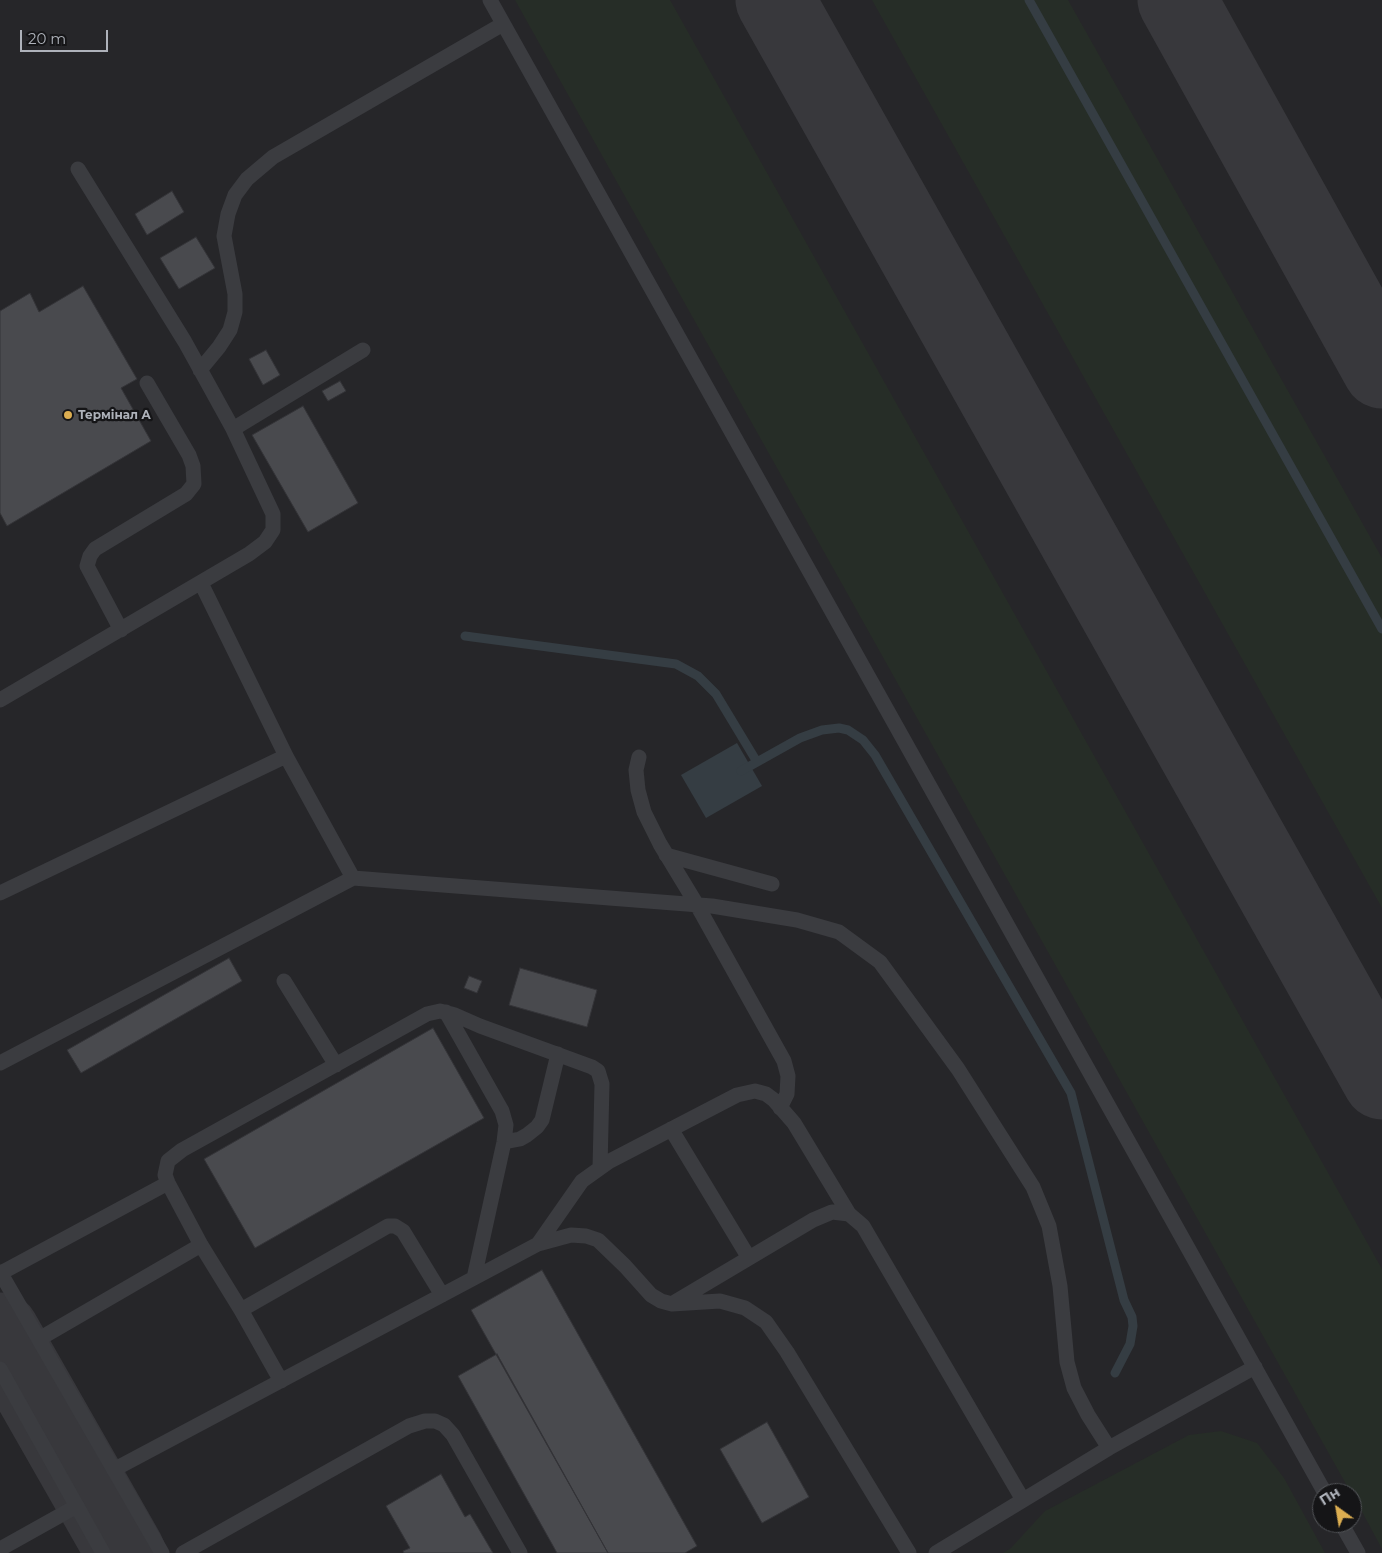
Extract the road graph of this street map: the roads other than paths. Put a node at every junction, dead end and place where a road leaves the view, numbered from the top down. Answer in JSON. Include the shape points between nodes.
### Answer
{"nodes":[{"id":1,"x":490,"y":0,"type":"edge"},
{"id":2,"x":503,"y":24,"type":"junction"},
{"id":3,"x":78,"y":168,"type":"dead end"},
{"id":4,"x":363,"y":350,"type":"dead end"},
{"id":5,"x":200,"y":370,"type":"junction"},
{"id":6,"x":148,"y":383,"type":"dead end"},
{"id":7,"x":233,"y":429,"type":"junction"},
{"id":8,"x":201,"y":583,"type":"junction"},
{"id":9,"x":121,"y":630,"type":"junction"},
{"id":10,"x":0,"y":700,"type":"edge"},
{"id":11,"x":286,"y":756,"type":"junction"},
{"id":12,"x":639,"y":757,"type":"dead end"},
{"id":13,"x":666,"y":855,"type":"junction"},
{"id":14,"x":353,"y":878,"type":"junction"},
{"id":15,"x":772,"y":884,"type":"dead end"},
{"id":16,"x":0,"y":893,"type":"edge"},
{"id":17,"x":697,"y":905,"type":"junction"},
{"id":18,"x":284,"y":980,"type":"dead end"},
{"id":19,"x":446,"y":1012,"type":"junction"},
{"id":20,"x":558,"y":1054,"type":"junction"},
{"id":21,"x":0,"y":1063,"type":"edge"},
{"id":22,"x":336,"y":1065,"type":"junction"},
{"id":23,"x":780,"y":1108,"type":"junction"},
{"id":24,"x":671,"y":1129,"type":"junction"},
{"id":25,"x":504,"y":1142,"type":"junction"},
{"id":26,"x":600,"y":1168,"type":"junction"},
{"id":27,"x":168,"y":1183,"type":"junction"},
{"id":28,"x":849,"y":1214,"type":"junction"},
{"id":29,"x":538,"y":1244,"type":"junction"},
{"id":30,"x":201,"y":1245,"type":"junction"},
{"id":31,"x":749,"y":1258,"type":"junction"},
{"id":32,"x":0,"y":1273,"type":"edge"},
{"id":33,"x":474,"y":1278,"type":"junction"},
{"id":34,"x":442,"y":1295,"type":"junction"},
{"id":35,"x":672,"y":1304,"type":"junction"},
{"id":36,"x":241,"y":1310,"type":"junction"},
{"id":37,"x":39,"y":1338,"type":"junction"},
{"id":38,"x":1255,"y":1367,"type":"junction"},
{"id":39,"x":0,"y":1369,"type":"edge"},
{"id":40,"x":281,"y":1381,"type":"junction"},
{"id":41,"x":1109,"y":1448,"type":"junction"},
{"id":42,"x":115,"y":1469,"type":"junction"},
{"id":43,"x":1319,"y":1483,"type":"edge"},
{"id":44,"x":1023,"y":1500,"type":"junction"},
{"id":45,"x":77,"y":1506,"type":"junction"},
{"id":46,"x":1347,"y":1533,"type":"edge"},
{"id":47,"x":0,"y":1549,"type":"edge"},
{"id":48,"x":103,"y":1553,"type":"edge"},
{"id":49,"x":162,"y":1553,"type":"edge"},
{"id":50,"x":182,"y":1553,"type":"edge"},
{"id":51,"x":520,"y":1553,"type":"edge"},
{"id":52,"x":909,"y":1553,"type":"edge"},
{"id":53,"x":936,"y":1553,"type":"edge"},
{"id":54,"x":1358,"y":1553,"type":"edge"}],
"edges":[{"from":1,"to":2,"type":"lane"},
{"from":2,"to":5,"type":"lane","via":[[273,157],[248,179],[235,195],[224,236],[235,294],[235,312],[230,330]]},
{"from":2,"to":38,"type":"lane"},
{"from":3,"to":5,"type":"lane"},
{"from":4,"to":7,"type":"lane"},
{"from":5,"to":7,"type":"lane"},
{"from":6,"to":9,"type":"lane","via":[[189,455],[194,484],[186,494],[95,549],[90,556],[87,566]]},
{"from":7,"to":8,"type":"lane","via":[[273,514],[273,530],[265,542],[249,554]]},
{"from":8,"to":9,"type":"lane"},
{"from":8,"to":11,"type":"lane"},
{"from":9,"to":10,"type":"lane"},
{"from":11,"to":14,"type":"lane"},
{"from":11,"to":16,"type":"lane"},
{"from":12,"to":13,"type":"lane","via":[[636,770],[644,812]]},
{"from":13,"to":15,"type":"lane"},
{"from":13,"to":17,"type":"lane"},
{"from":14,"to":17,"type":"lane"},
{"from":14,"to":21,"type":"lane"},
{"from":17,"to":23,"type":"lane","via":[[784,1061],[788,1076],[787,1094]]},
{"from":17,"to":41,"type":"lane","via":[[797,920],[839,932],[880,962],[958,1069],[1033,1187],[1049,1226],[1060,1286],[1067,1362],[1074,1388]]},
{"from":18,"to":22,"type":"lane"},
{"from":19,"to":20,"type":"lane"},
{"from":19,"to":22,"type":"lane","via":[[427,1014]]},
{"from":19,"to":25,"type":"lane","via":[[502,1111],[506,1124]]},
{"from":20,"to":25,"type":"lane","via":[[542,1120],[520,1140]]},
{"from":20,"to":26,"type":"lane","via":[[592,1067],[601,1078]]},
{"from":22,"to":27,"type":"lane","via":[[173,1156],[166,1168]]},
{"from":23,"to":24,"type":"lane","via":[[766,1094],[755,1091],[737,1095]]},
{"from":23,"to":28,"type":"lane","via":[[794,1123]]},
{"from":24,"to":26,"type":"lane"},
{"from":24,"to":31,"type":"lane"},
{"from":25,"to":33,"type":"lane"},
{"from":26,"to":29,"type":"lane","via":[[582,1181]]},
{"from":27,"to":30,"type":"lane"},
{"from":27,"to":32,"type":"lane"},
{"from":28,"to":31,"type":"lane","via":[[832,1212],[813,1220]]},
{"from":28,"to":44,"type":"lane","via":[[863,1226]]},
{"from":29,"to":33,"type":"lane"},
{"from":29,"to":35,"type":"lane","via":[[571,1235],[598,1240],[651,1295]]},
{"from":30,"to":36,"type":"lane"},
{"from":30,"to":37,"type":"lane"},
{"from":31,"to":35,"type":"lane"},
{"from":32,"to":37,"type":"lane"},
{"from":33,"to":34,"type":"lane"},
{"from":34,"to":36,"type":"lane","via":[[403,1231],[388,1226]]},
{"from":34,"to":40,"type":"lane"},
{"from":35,"to":52,"type":"lane","via":[[720,1302],[745,1308],[766,1322]]},
{"from":36,"to":40,"type":"lane"},
{"from":37,"to":42,"type":"lane"},
{"from":38,"to":41,"type":"lane"},
{"from":38,"to":43,"type":"lane"},
{"from":39,"to":45,"type":"lane"},
{"from":40,"to":42,"type":"lane"},
{"from":41,"to":44,"type":"lane"},
{"from":42,"to":49,"type":"lane"},
{"from":44,"to":53,"type":"lane"},
{"from":45,"to":47,"type":"lane"},
{"from":45,"to":48,"type":"lane"},
{"from":46,"to":54,"type":"lane"},
{"from":50,"to":51,"type":"lane","via":[[409,1426],[424,1421],[444,1425],[453,1435]]}]}
